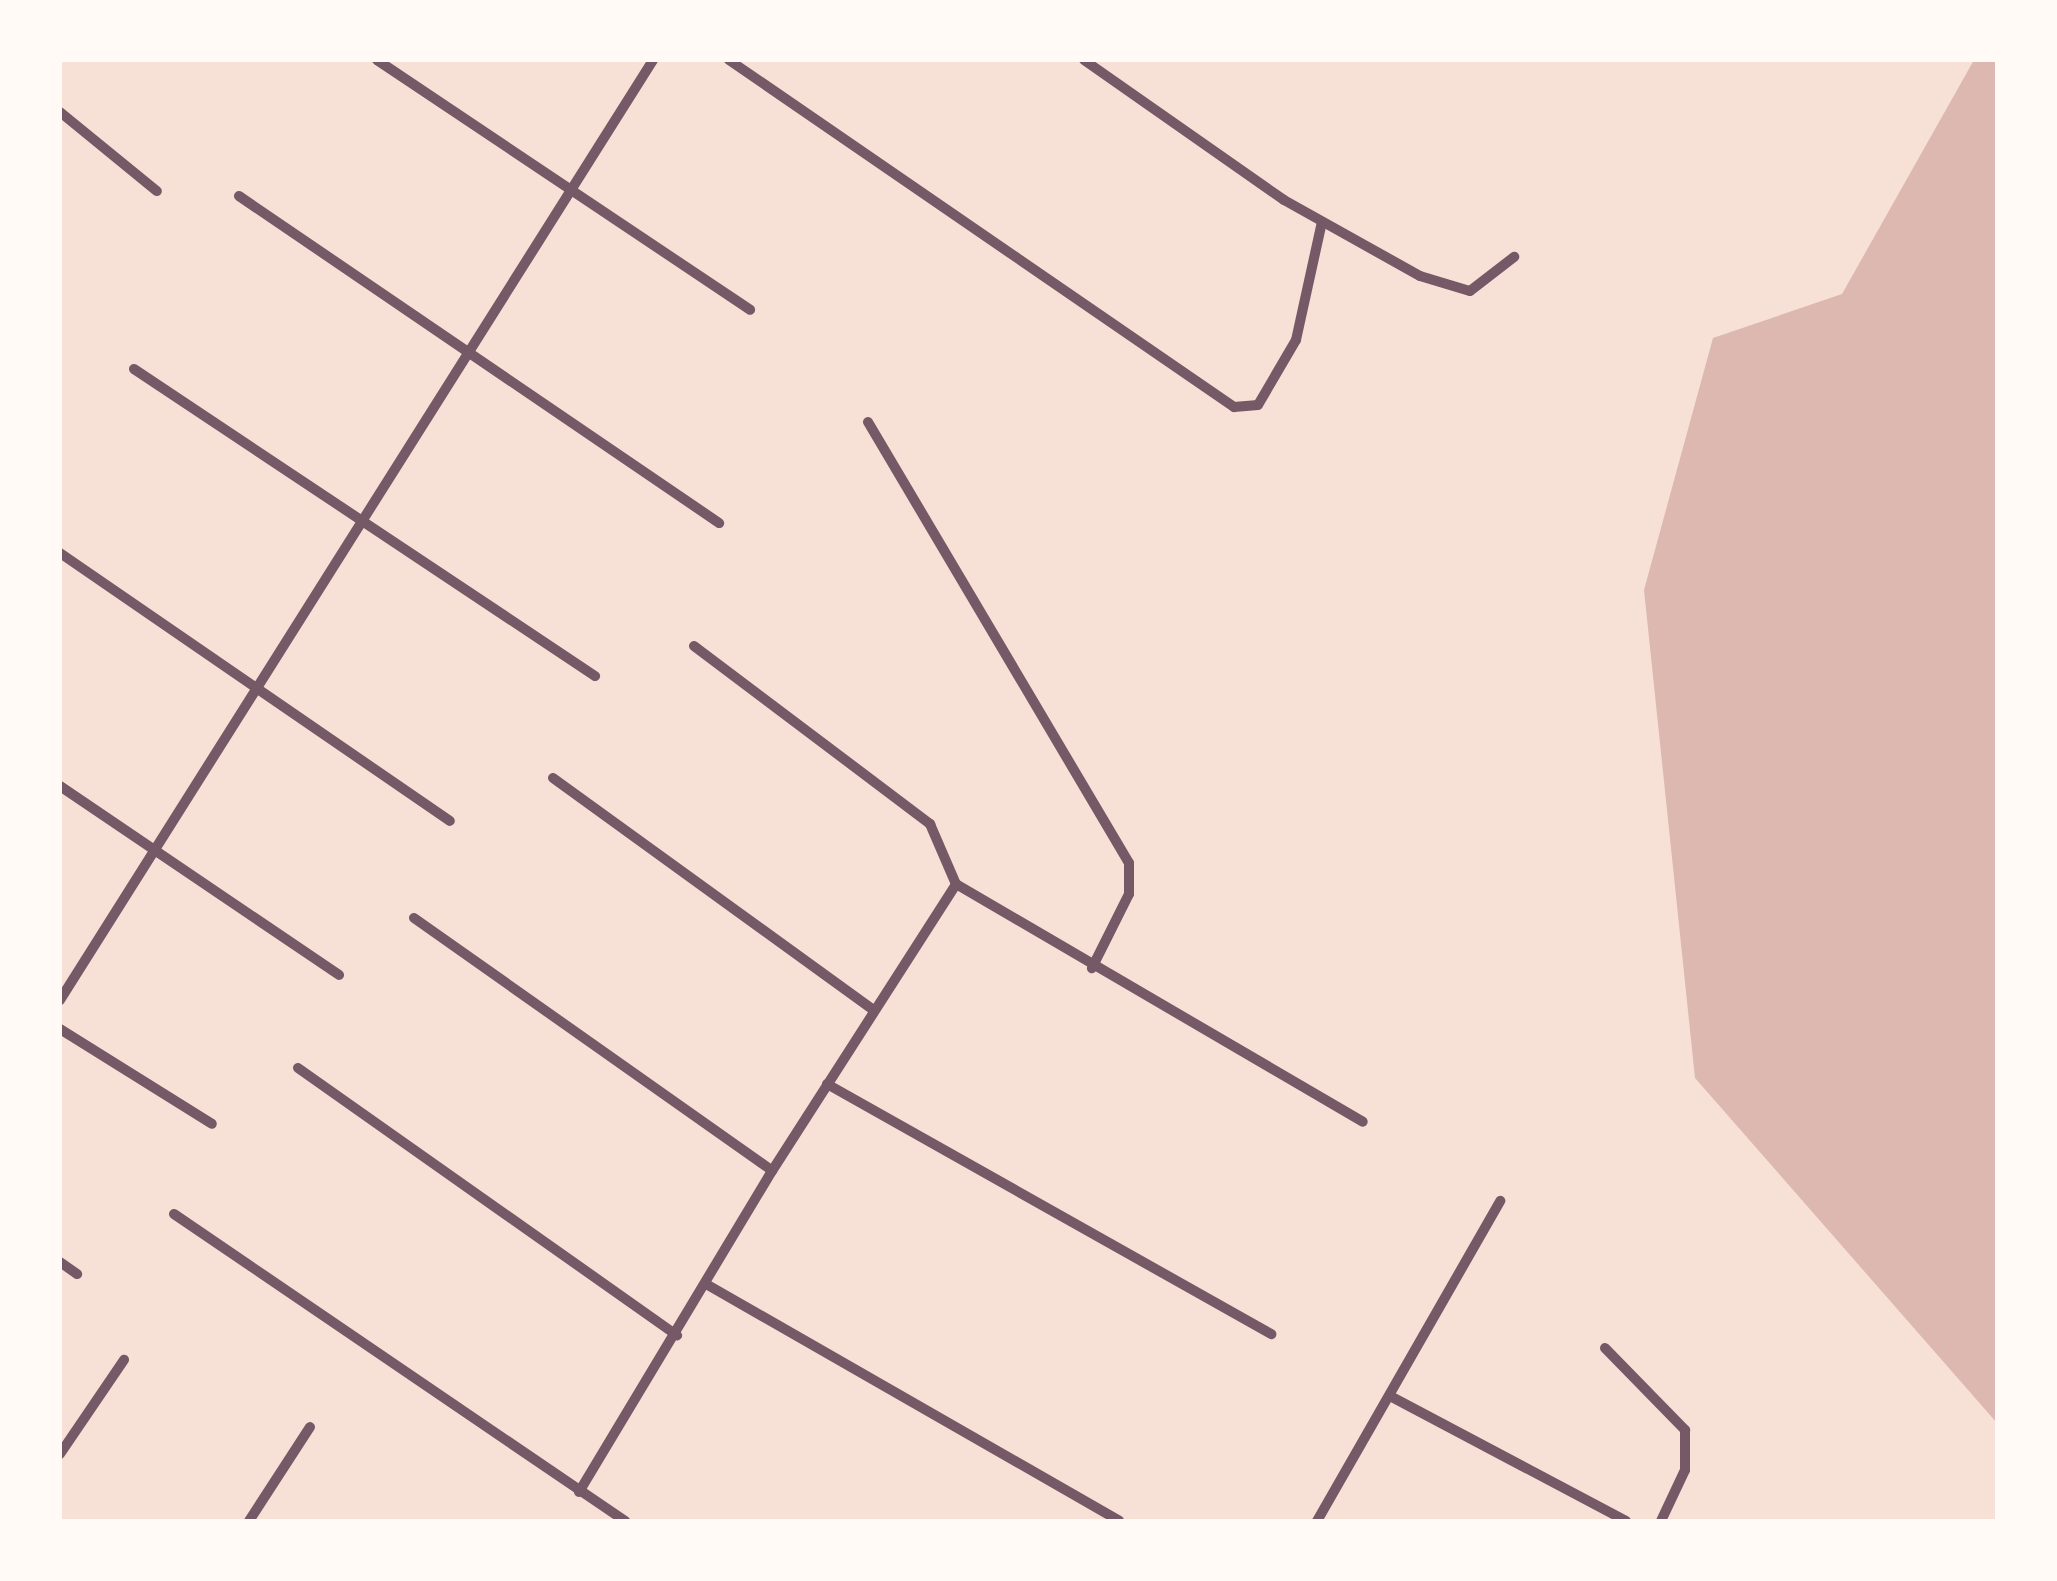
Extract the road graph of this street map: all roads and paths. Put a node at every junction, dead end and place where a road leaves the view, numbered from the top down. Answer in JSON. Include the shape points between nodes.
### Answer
{"nodes":[{"id":1,"x":377,"y":60,"type":"edge"},
{"id":2,"x":653,"y":60,"type":"edge"},
{"id":3,"x":729,"y":60,"type":"edge"},
{"id":4,"x":1084,"y":60,"type":"edge"},
{"id":5,"x":60,"y":112,"type":"edge"},
{"id":6,"x":572,"y":187,"type":"junction"},
{"id":7,"x":157,"y":191,"type":"dead end"},
{"id":8,"x":239,"y":196,"type":"dead end"},
{"id":9,"x":1322,"y":222,"type":"junction"},
{"id":10,"x":1514,"y":257,"type":"dead end"},
{"id":11,"x":750,"y":310,"type":"dead end"},
{"id":12,"x":465,"y":355,"type":"junction"},
{"id":13,"x":134,"y":369,"type":"dead end"},
{"id":14,"x":868,"y":422,"type":"dead end"},
{"id":15,"x":361,"y":522,"type":"junction"},
{"id":16,"x":719,"y":523,"type":"dead end"},
{"id":17,"x":60,"y":553,"type":"edge"},
{"id":18,"x":694,"y":646,"type":"dead end"},
{"id":19,"x":595,"y":676,"type":"dead end"},
{"id":20,"x":256,"y":689,"type":"junction"},
{"id":21,"x":553,"y":778,"type":"dead end"},
{"id":22,"x":60,"y":786,"type":"edge"},
{"id":23,"x":450,"y":821,"type":"dead end"},
{"id":24,"x":156,"y":850,"type":"junction"},
{"id":25,"x":956,"y":884,"type":"junction"},
{"id":26,"x":414,"y":918,"type":"dead end"},
{"id":27,"x":1092,"y":968,"type":"junction"},
{"id":28,"x":339,"y":974,"type":"dead end"},
{"id":29,"x":60,"y":1000,"type":"edge"},
{"id":30,"x":872,"y":1010,"type":"junction"},
{"id":31,"x":60,"y":1029,"type":"edge"},
{"id":32,"x":298,"y":1068,"type":"dead end"},
{"id":33,"x":827,"y":1084,"type":"junction"},
{"id":34,"x":1363,"y":1122,"type":"dead end"},
{"id":35,"x":212,"y":1124,"type":"dead end"},
{"id":36,"x":772,"y":1171,"type":"junction"},
{"id":37,"x":1500,"y":1201,"type":"dead end"},
{"id":38,"x":174,"y":1214,"type":"dead end"},
{"id":39,"x":60,"y":1262,"type":"edge"},
{"id":40,"x":77,"y":1274,"type":"dead end"},
{"id":41,"x":706,"y":1284,"type":"junction"},
{"id":42,"x":676,"y":1334,"type":"junction"},
{"id":43,"x":1272,"y":1334,"type":"dead end"},
{"id":44,"x":1605,"y":1348,"type":"dead end"},
{"id":45,"x":124,"y":1360,"type":"dead end"},
{"id":46,"x":1390,"y":1396,"type":"junction"},
{"id":47,"x":310,"y":1428,"type":"dead end"},
{"id":48,"x":60,"y":1454,"type":"edge"},
{"id":49,"x":579,"y":1492,"type":"junction"},
{"id":50,"x":249,"y":1521,"type":"edge"},
{"id":51,"x":626,"y":1521,"type":"edge"},
{"id":52,"x":1119,"y":1521,"type":"edge"},
{"id":53,"x":1317,"y":1521,"type":"edge"},
{"id":54,"x":1626,"y":1521,"type":"edge"},
{"id":55,"x":1661,"y":1521,"type":"edge"}],
"edges":[{"from":1,"to":6,"type":"street"},
{"from":2,"to":6,"type":"street"},
{"from":3,"to":9,"type":"street","via":[[1234,407],[1258,405],[1296,340]]},
{"from":4,"to":9,"type":"street"},
{"from":5,"to":7,"type":"street"},
{"from":6,"to":11,"type":"street"},
{"from":6,"to":12,"type":"street"},
{"from":8,"to":12,"type":"street"},
{"from":9,"to":10,"type":"street","via":[[1450,290],[1478,288]]},
{"from":12,"to":15,"type":"street"},
{"from":12,"to":16,"type":"street"},
{"from":13,"to":15,"type":"street"},
{"from":14,"to":27,"type":"street","via":[[1129,863],[1129,894]]},
{"from":15,"to":19,"type":"street"},
{"from":15,"to":20,"type":"street"},
{"from":17,"to":20,"type":"street"},
{"from":18,"to":25,"type":"street","via":[[930,824]]},
{"from":20,"to":23,"type":"street"},
{"from":20,"to":24,"type":"street"},
{"from":21,"to":30,"type":"street"},
{"from":22,"to":24,"type":"street"},
{"from":24,"to":28,"type":"street"},
{"from":24,"to":29,"type":"street"},
{"from":25,"to":27,"type":"street"},
{"from":25,"to":30,"type":"street"},
{"from":26,"to":36,"type":"street"},
{"from":27,"to":34,"type":"street"},
{"from":30,"to":33,"type":"street"},
{"from":31,"to":35,"type":"street"},
{"from":32,"to":42,"type":"street"},
{"from":33,"to":36,"type":"street"},
{"from":33,"to":43,"type":"street"},
{"from":36,"to":41,"type":"street"},
{"from":37,"to":46,"type":"street"},
{"from":38,"to":49,"type":"street"},
{"from":39,"to":40,"type":"street"},
{"from":41,"to":42,"type":"street"},
{"from":41,"to":52,"type":"street"},
{"from":42,"to":49,"type":"street"},
{"from":44,"to":55,"type":"street","via":[[1685,1430],[1686,1470]]},
{"from":45,"to":48,"type":"street"},
{"from":46,"to":53,"type":"street"},
{"from":46,"to":54,"type":"street"},
{"from":47,"to":50,"type":"street"},
{"from":49,"to":51,"type":"street"}]}
